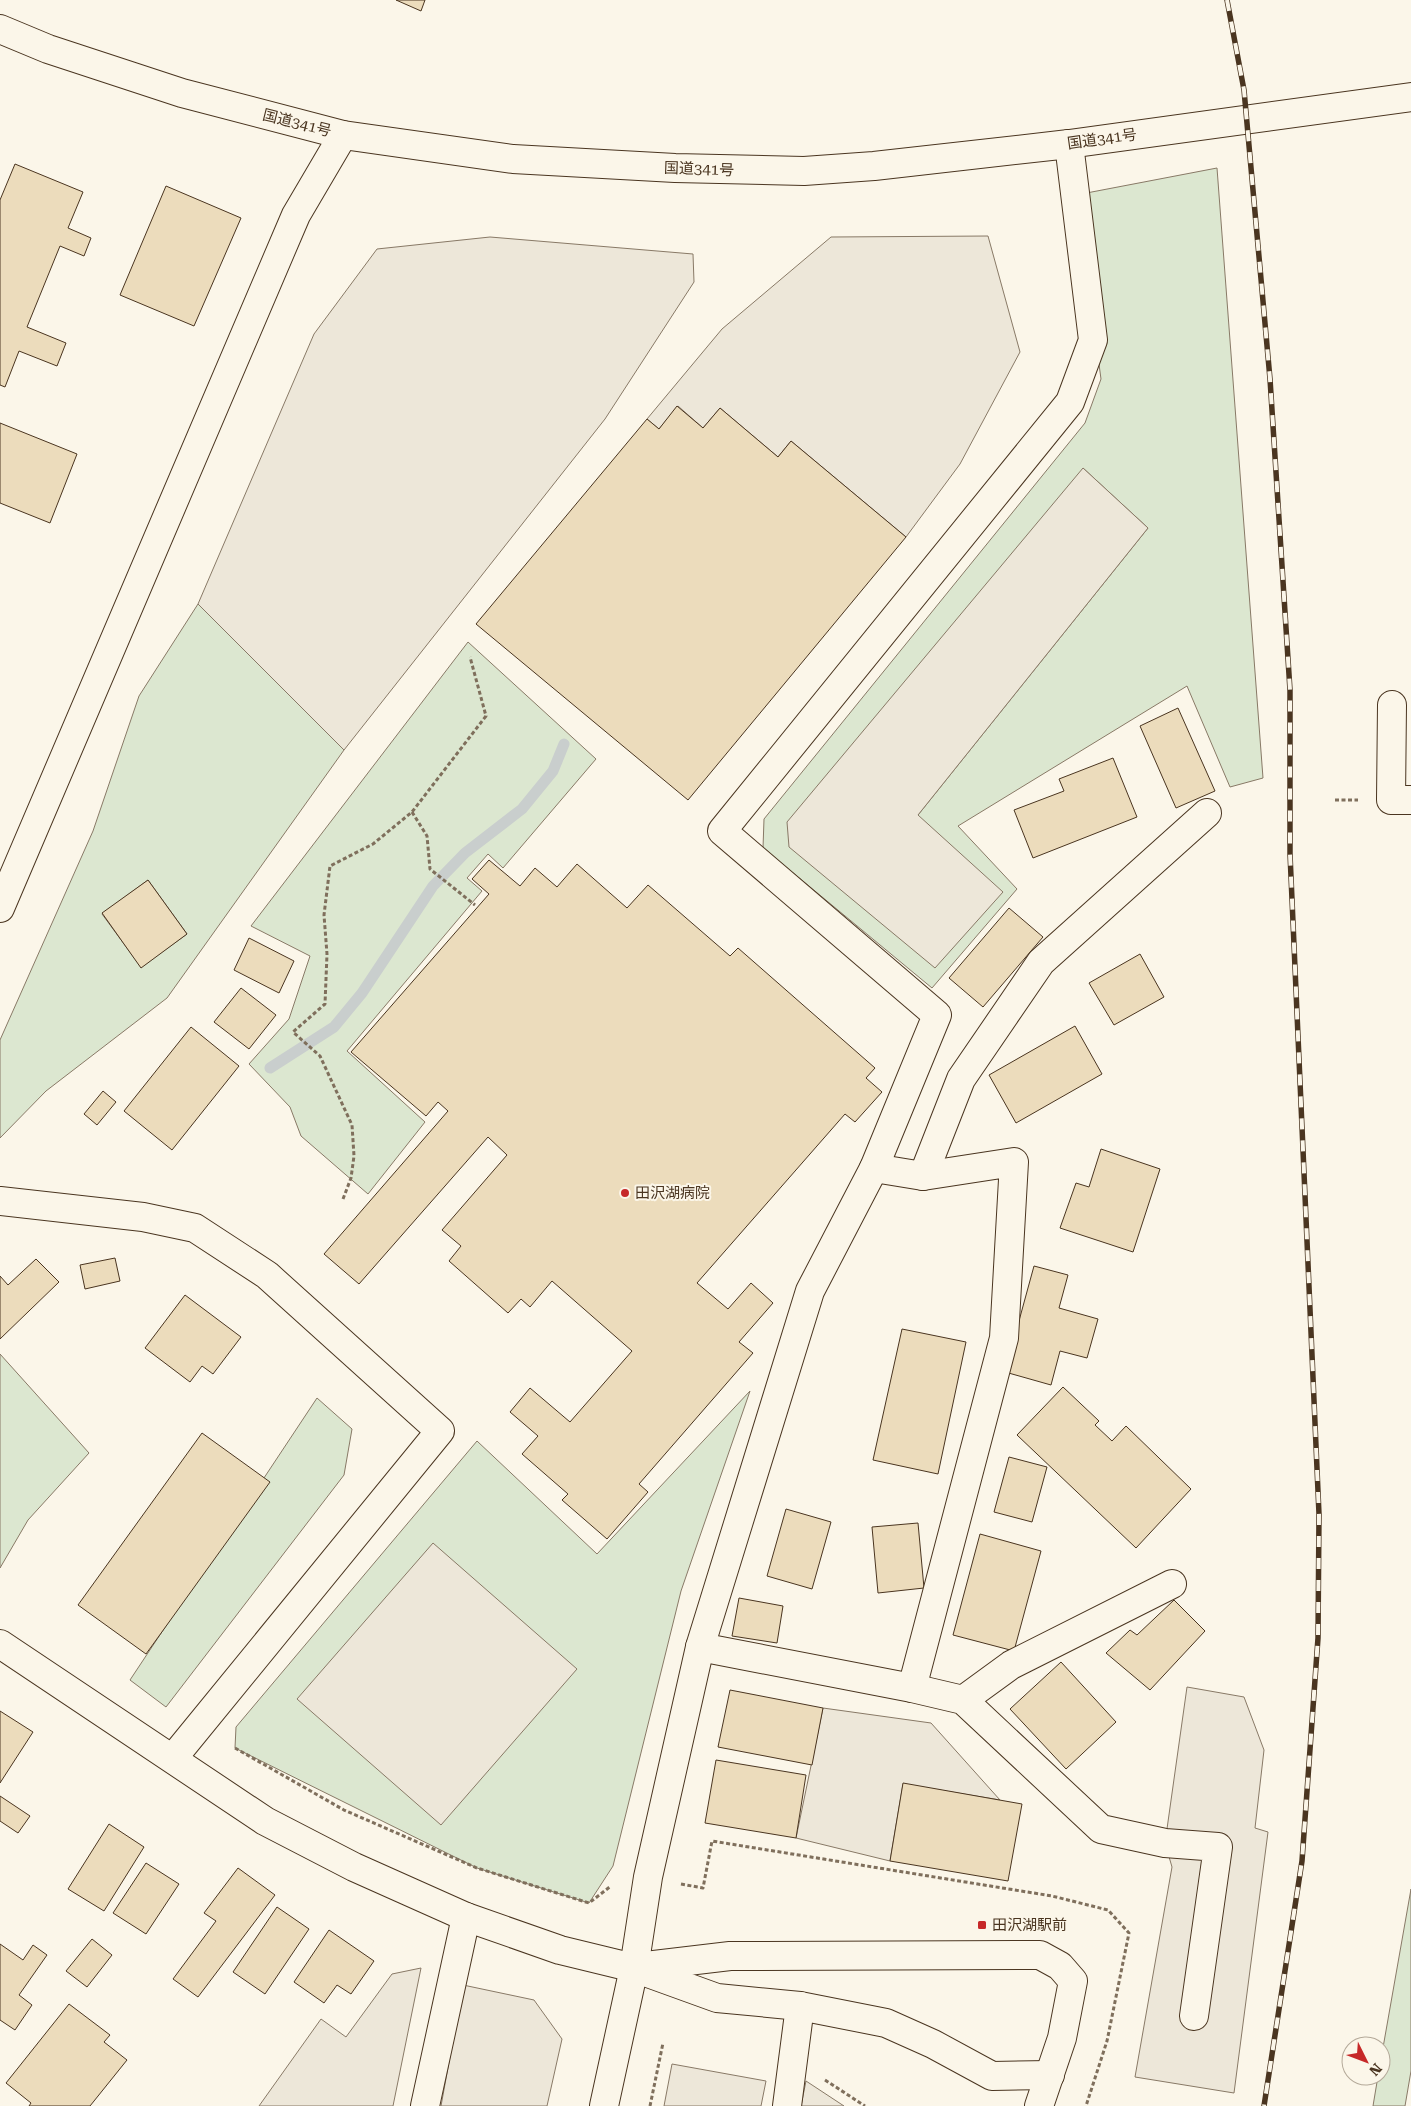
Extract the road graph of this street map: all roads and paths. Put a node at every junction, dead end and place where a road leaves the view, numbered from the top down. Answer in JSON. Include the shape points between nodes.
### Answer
{"nodes":[{"id":1,"x":0,"y":28,"type":"edge"},
{"id":2,"x":1411,"y":97,"type":"edge"},
{"id":3,"x":343,"y":135,"type":"junction"},
{"id":4,"x":1070,"y":144,"type":"junction"},
{"id":5,"x":470,"y":656,"type":"dead end"},
{"id":6,"x":1392,"y":705,"type":"dead end"},
{"id":7,"x":1411,"y":800,"type":"edge"},
{"id":8,"x":412,"y":812,"type":"junction"},
{"id":9,"x":1207,"y":813,"type":"dead end"},
{"id":10,"x":475,"y":905,"type":"dead end"},
{"id":11,"x":0,"y":908,"type":"edge"},
{"id":12,"x":874,"y":1168,"type":"junction"},
{"id":13,"x":923,"y":1176,"type":"junction"},
{"id":14,"x":343,"y":1200,"type":"dead end"},
{"id":15,"x":0,"y":1201,"type":"edge"},
{"id":16,"x":1172,"y":1584,"type":"dead end"},
{"id":17,"x":0,"y":1644,"type":"edge"},
{"id":18,"x":700,"y":1647,"type":"junction"},
{"id":19,"x":912,"y":1688,"type":"junction"},
{"id":20,"x":963,"y":1700,"type":"junction"},
{"id":21,"x":235,"y":1748,"type":"dead end"},
{"id":22,"x":173,"y":1758,"type":"junction"},
{"id":23,"x":648,"y":1877,"type":"junction"},
{"id":24,"x":466,"y":1917,"type":"junction"},
{"id":25,"x":634,"y":1968,"type":"junction"},
{"id":26,"x":800,"y":2006,"type":"junction"},
{"id":27,"x":1194,"y":2016,"type":"dead end"},
{"id":28,"x":663,"y":2043,"type":"dead end"},
{"id":29,"x":1050,"y":2075,"type":"junction"},
{"id":30,"x":820,"y":2076,"type":"dead end"},
{"id":31,"x":425,"y":2106,"type":"edge"},
{"id":32,"x":604,"y":2106,"type":"edge"},
{"id":33,"x":650,"y":2106,"type":"edge"},
{"id":34,"x":786,"y":2106,"type":"edge"},
{"id":35,"x":866,"y":2106,"type":"edge"},
{"id":36,"x":1040,"y":2106,"type":"edge"},
{"id":37,"x":1086,"y":2106,"type":"edge"}],
"edges":[{"from":1,"to":3,"type":"main road","name":"国道341号","via":[[48,49],[182,93]]},
{"from":2,"to":4,"type":"main road","name":"国道341号"},
{"from":3,"to":4,"type":"main road","name":"国道341号","via":[[513,159],[804,171]]},
{"from":3,"to":11,"type":"main road","via":[[296,215]]},
{"from":4,"to":12,"type":"main road","via":[[1093,340],[1070,402],[722,831],[937,1015]]},
{"from":5,"to":8,"type":"path","via":[[486,716]]},
{"from":6,"to":7,"type":"main road","via":[[1391,800]]},
{"from":8,"to":10,"type":"path","via":[[427,836],[430,869]]},
{"from":8,"to":14,"type":"path","via":[[373,844],[330,866],[324,915],[327,954],[325,1004],[293,1032],[320,1056],[352,1125],[354,1156]]},
{"from":9,"to":13,"type":"main road","via":[[1041,962],[961,1079]]},
{"from":12,"to":13,"type":"main road"},
{"from":12,"to":18,"type":"main road","via":[[810,1291]]},
{"from":13,"to":19,"type":"main road","via":[[1014,1162],[1004,1338]]},
{"from":15,"to":22,"type":"main road","via":[[143,1217],[195,1228],[266,1276],[440,1431]]},
{"from":16,"to":20,"type":"main road","via":[[1011,1665]]},
{"from":17,"to":22,"type":"main road"},
{"from":18,"to":19,"type":"main road"},
{"from":18,"to":23,"type":"main road"},
{"from":19,"to":20,"type":"main road"},
{"from":20,"to":27,"type":"main road","via":[[1100,1828],[1165,1843],[1218,1846]]},
{"from":21,"to":23,"type":"path","via":[[344,1810],[477,1868],[590,1903],[624,1876]]},
{"from":22,"to":24,"type":"main road","via":[[265,1821],[354,1868]]},
{"from":23,"to":25,"type":"main road"},
{"from":23,"to":37,"type":"path","via":[[703,1888],[712,1841],[1052,1896],[1108,1910],[1129,1933],[1106,2040]]},
{"from":24,"to":25,"type":"main road","via":[[560,1950]]},
{"from":24,"to":31,"type":"main road"},
{"from":25,"to":26,"type":"main road","via":[[717,1998]]},
{"from":25,"to":29,"type":"main road","via":[[730,1956],[1040,1955],[1060,1966],[1073,1981],[1062,2038]]},
{"from":25,"to":32,"type":"main road"},
{"from":26,"to":29,"type":"main road","via":[[886,2023],[992,2076]]},
{"from":26,"to":34,"type":"main road"},
{"from":28,"to":33,"type":"path"},
{"from":29,"to":36,"type":"main road"},
{"from":30,"to":35,"type":"path"}]}
